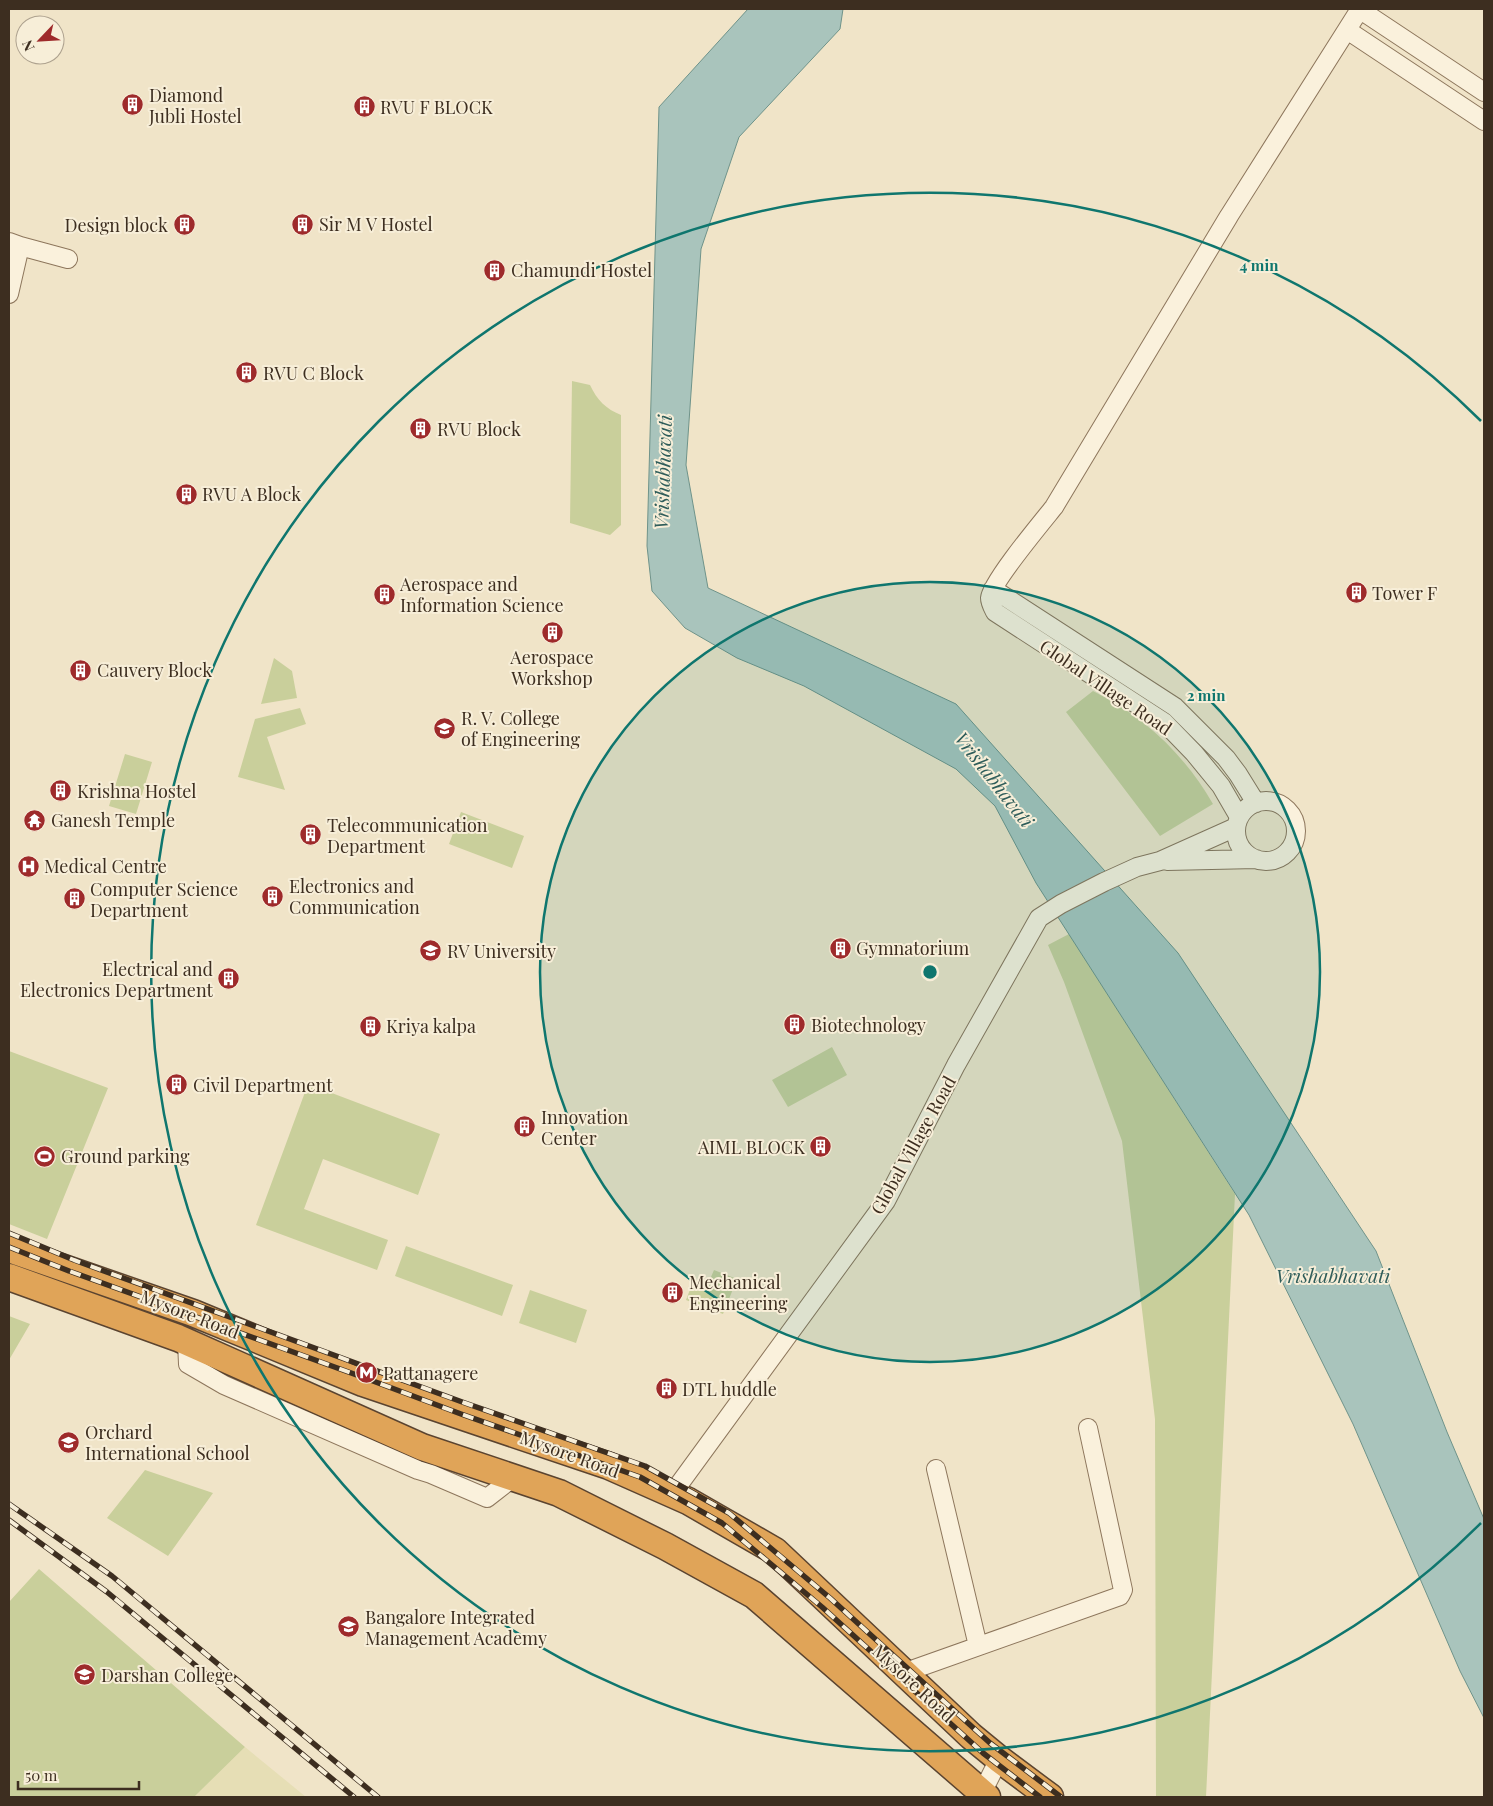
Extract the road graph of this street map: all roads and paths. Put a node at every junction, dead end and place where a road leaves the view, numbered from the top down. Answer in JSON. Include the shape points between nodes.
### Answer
{"nodes":[{"id":1,"x":1359,"y":9,"type":"edge"},
{"id":2,"x":1347,"y":30,"type":"junction"},
{"id":3,"x":1484,"y":92,"type":"edge"},
{"id":4,"x":1484,"y":121,"type":"edge"},
{"id":5,"x":14,"y":244,"type":"edge"},
{"id":6,"x":68,"y":259,"type":"dead end"},
{"id":7,"x":9,"y":294,"type":"edge"},
{"id":8,"x":993,"y":589,"type":"junction"},
{"id":9,"x":1256,"y":803,"type":"junction"},
{"id":10,"x":1238,"y":822,"type":"junction"},
{"id":11,"x":1256,"y":859,"type":"junction"},
{"id":12,"x":1160,"y":861,"type":"junction"},
{"id":13,"x":9,"y":1249,"type":"edge"},
{"id":14,"x":9,"y":1277,"type":"edge"},
{"id":15,"x":1088,"y":1428,"type":"dead end"},
{"id":16,"x":936,"y":1469,"type":"dead end"},
{"id":17,"x":672,"y":1494,"type":"junction"},
{"id":18,"x":978,"y":1646,"type":"junction"},
{"id":19,"x":903,"y":1673,"type":"junction"},
{"id":20,"x":999,"y":1759,"type":"junction"},
{"id":21,"x":983,"y":1796,"type":"edge"},
{"id":22,"x":1050,"y":1797,"type":"edge"}],
"edges":[{"from":1,"to":2,"type":"street"},
{"from":1,"to":3,"type":"street"},
{"from":2,"to":4,"type":"street"},
{"from":2,"to":8,"type":"street","via":[[1229,216],[1054,507]]},
{"from":5,"to":6,"type":"street"},
{"from":5,"to":7,"type":"street"},
{"from":8,"to":9,"type":"street","name":"Global Village Road","via":[[1176,707],[1226,758]]},
{"from":8,"to":10,"type":"street","name":"Global Village Road","via":[[990,597],[995,612],[1169,727],[1221,786]]},
{"from":9,"to":10,"type":"street","name":"Global Village Road","via":[[1244,811]]},
{"from":9,"to":11,"type":"street","name":"Global Village Road","via":[[1275,803],[1286,810],[1294,821],[1295,834],[1291,847],[1282,856],[1269,861]]},
{"from":10,"to":11,"type":"street","name":"Global Village Road","via":[[1236,835],[1243,850]]},
{"from":10,"to":12,"type":"street","name":"Global Village Road"},
{"from":11,"to":12,"type":"street","name":"Global Village Road"},
{"from":12,"to":17,"type":"street","name":"Global Village Road","via":[[1104,882],[1039,918],[956,1065],[886,1201]]},
{"from":13,"to":17,"type":"highway","name":"Mysore Road","via":[[193,1313],[363,1383],[609,1466]]},
{"from":14,"to":21,"type":"highway","name":"Mysore Road","via":[[187,1342],[422,1447],[559,1493],[665,1546],[754,1595]]},
{"from":15,"to":18,"type":"street","via":[[1123,1590],[1120,1596]]},
{"from":16,"to":18,"type":"street"},
{"from":17,"to":19,"type":"highway","name":"Mysore Road","via":[[775,1551]]},
{"from":18,"to":19,"type":"street"},
{"from":19,"to":20,"type":"highway","name":"Mysore Road"},
{"from":20,"to":21,"type":"street"},
{"from":20,"to":22,"type":"highway","name":"Mysore Road"}]}
